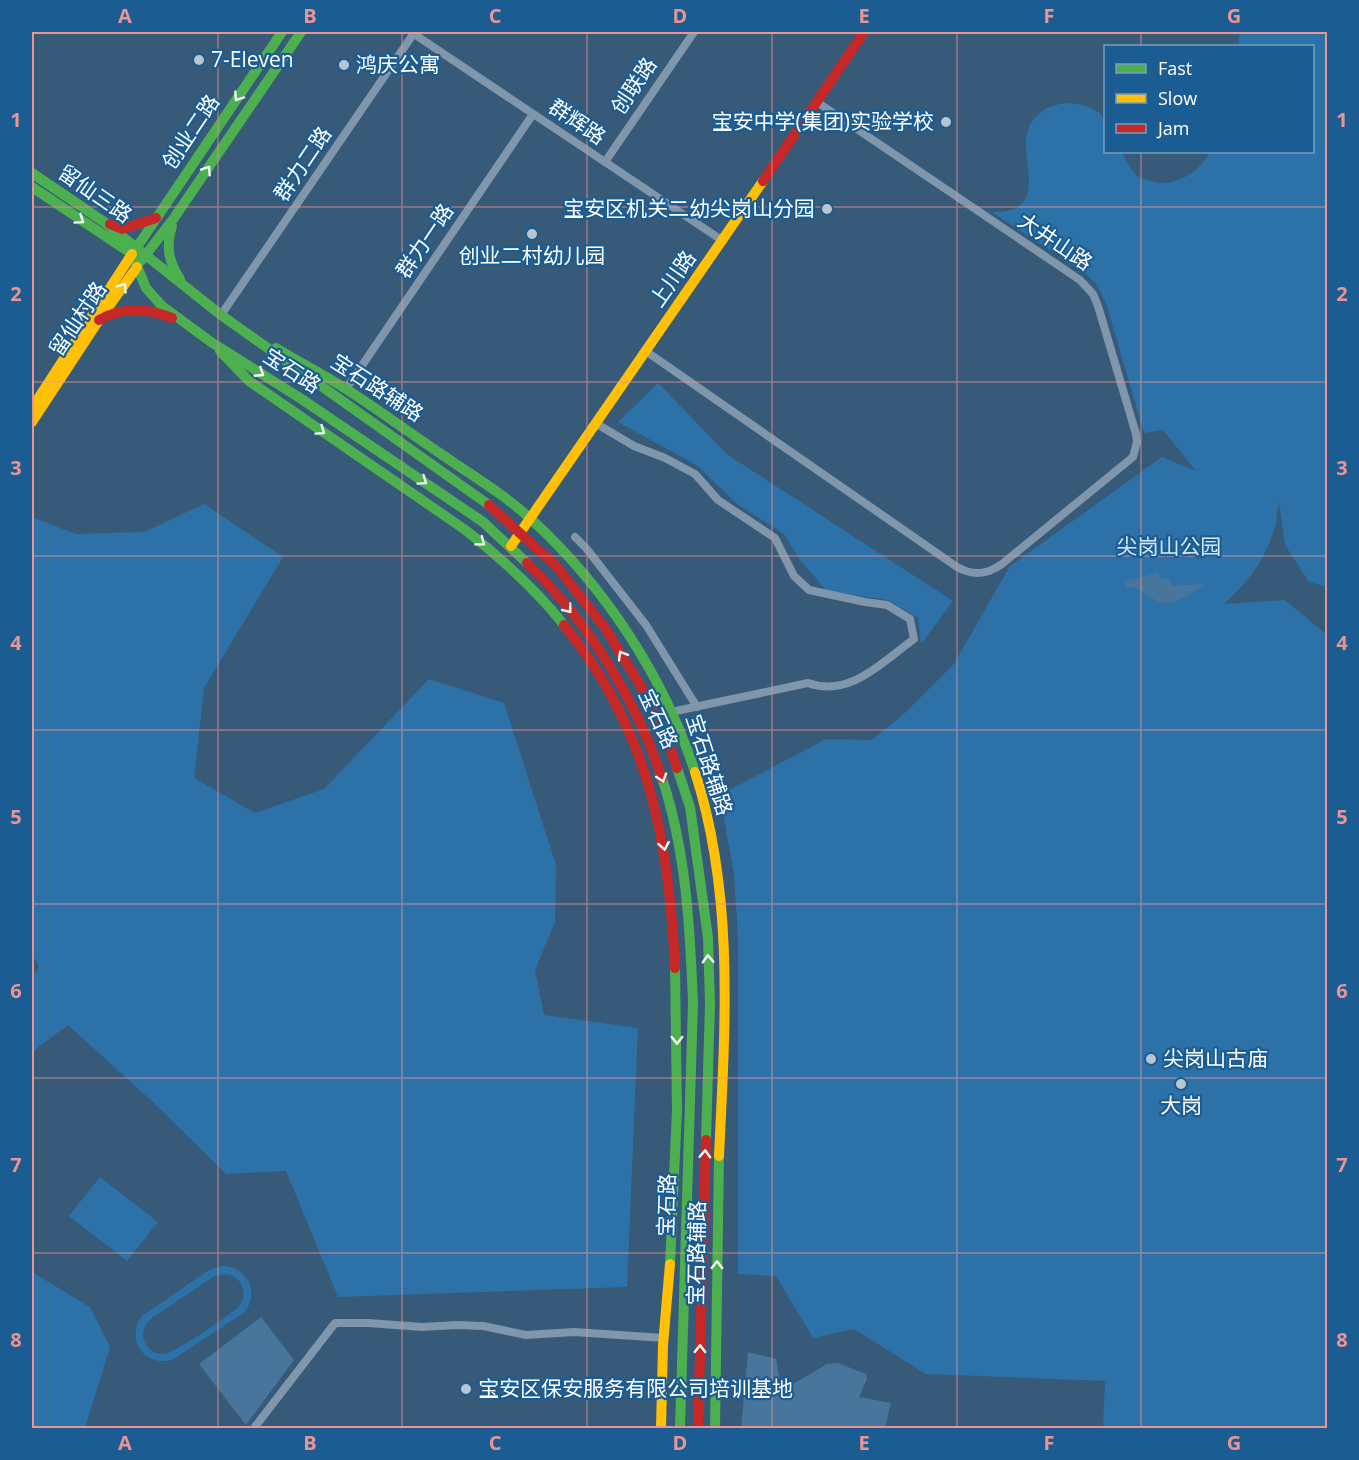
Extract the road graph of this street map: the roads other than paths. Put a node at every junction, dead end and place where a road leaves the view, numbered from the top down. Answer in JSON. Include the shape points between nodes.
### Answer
{"nodes":[{"id":1,"x":282,"y":32,"type":"edge"},
{"id":2,"x":301,"y":32,"type":"edge"},
{"id":3,"x":412,"y":32,"type":"edge"},
{"id":4,"x":694,"y":32,"type":"edge"},
{"id":5,"x":864,"y":32,"type":"edge"},
{"id":6,"x":817,"y":102,"type":"junction"},
{"id":7,"x":533,"y":114,"type":"junction"},
{"id":8,"x":605,"y":162,"type":"junction"},
{"id":9,"x":32,"y":173,"type":"edge"},
{"id":10,"x":32,"y":188,"type":"edge"},
{"id":11,"x":157,"y":217,"type":"junction"},
{"id":12,"x":174,"y":218,"type":"junction"},
{"id":13,"x":104,"y":222,"type":"junction"},
{"id":14,"x":723,"y":241,"type":"junction"},
{"id":15,"x":134,"y":250,"type":"junction"},
{"id":16,"x":146,"y":255,"type":"junction"},
{"id":17,"x":137,"y":267,"type":"junction"},
{"id":18,"x":190,"y":292,"type":"junction"},
{"id":19,"x":221,"y":315,"type":"junction"},
{"id":20,"x":99,"y":320,"type":"junction"},
{"id":21,"x":231,"y":322,"type":"junction"},
{"id":22,"x":187,"y":325,"type":"junction"},
{"id":23,"x":211,"y":342,"type":"junction"},
{"id":24,"x":647,"y":352,"type":"junction"},
{"id":25,"x":346,"y":389,"type":"junction"},
{"id":26,"x":32,"y":408,"type":"edge"},
{"id":27,"x":32,"y":422,"type":"edge"},
{"id":28,"x":597,"y":424,"type":"junction"},
{"id":29,"x":531,"y":519,"type":"junction"},
{"id":30,"x":521,"y":532,"type":"junction"},
{"id":31,"x":576,"y":537,"type":"dead end"},
{"id":32,"x":511,"y":546,"type":"junction"},
{"id":33,"x":697,"y":707,"type":"junction"},
{"id":34,"x":671,"y":712,"type":"junction"},
{"id":35,"x":664,"y":1338,"type":"junction"},
{"id":36,"x":254,"y":1428,"type":"edge"},
{"id":37,"x":661,"y":1428,"type":"edge"},
{"id":38,"x":680,"y":1428,"type":"edge"},
{"id":39,"x":700,"y":1428,"type":"edge"},
{"id":40,"x":715,"y":1428,"type":"edge"}],
"edges":[{"from":1,"to":11,"type":"main road","name":"创业二路","one_way":true},
{"from":12,"to":2,"type":"main road","name":"创业二路","one_way":true},
{"from":3,"to":7,"type":"street","name":"群辉路"},
{"from":3,"to":19,"type":"street","name":"群力二路"},
{"from":4,"to":8,"type":"street","name":"创联路"},
{"from":5,"to":6,"type":"main road","name":"上川路"},
{"from":6,"to":14,"type":"main road","name":"上川路"},
{"from":6,"to":24,"type":"street","name":"大井山路","via":[[1080,280],[1093,294],[1137,442],[1136,450],[1127,463],[995,569],[980,573],[964,571]]},
{"from":7,"to":8,"type":"street","name":"群辉路"},
{"from":7,"to":25,"type":"street","name":"群力一路"},
{"from":8,"to":14,"type":"street","name":"群辉路"},
{"from":9,"to":13,"type":"main road","name":"留仙三路"},
{"from":10,"to":15,"type":"main road","name":"留仙三路","one_way":true},
{"from":11,"to":13,"type":"main road","via":[[122,228]]},
{"from":11,"to":15,"type":"main road","name":"创业二路"},
{"from":12,"to":16,"type":"main road","name":"创业二路"},
{"from":12,"to":18,"type":"main road","name":"创业二路","via":[[167,253]]},
{"from":13,"to":15,"type":"main road","name":"留仙三路"},
{"from":14,"to":24,"type":"main road","name":"上川路"},
{"from":15,"to":16,"type":"main road","name":"宝石路"},
{"from":15,"to":17,"type":"main road","name":"宝石路"},
{"from":15,"to":26,"type":"main road","name":"留仙村路"},
{"from":16,"to":17,"type":"main road","name":"创业二路"},
{"from":16,"to":18,"type":"main road","name":"宝石路"},
{"from":20,"to":17,"type":"main road","name":"留仙村路","one_way":true},
{"from":17,"to":22,"type":"main road","name":"宝石路","via":[[151,294]]},
{"from":18,"to":19,"type":"main road","name":"宝石路"},
{"from":19,"to":21,"type":"main road","name":"宝石路"},
{"from":20,"to":22,"type":"main road","via":[[115,311],[138,309]]},
{"from":20,"to":27,"type":"main road","name":"留仙村路"},
{"from":21,"to":25,"type":"main road","name":"宝石路辅路"},
{"from":21,"to":30,"type":"main road","name":"宝石路"},
{"from":22,"to":23,"type":"main road","name":"宝石路"},
{"from":23,"to":32,"type":"main road","name":"宝石路","one_way":true,"via":[[474,516]]},
{"from":23,"to":35,"type":"main road","name":"宝石路辅路","one_way":true,"via":[[249,381],[490,548],[525,580],[566,627],[624,717],[651,788],[662,832],[672,907],[677,1076]]},
{"from":24,"to":28,"type":"main road","name":"上川路"},
{"from":25,"to":29,"type":"main road","name":"宝石路辅路"},
{"from":28,"to":29,"type":"main road","name":"上川路"},
{"from":28,"to":33,"type":"street","via":[[695,474],[718,500],[775,538],[794,576],[809,590],[887,605],[910,619],[914,639],[850,684],[825,688],[808,683]]},
{"from":29,"to":30,"type":"main road","name":"上川路"},
{"from":29,"to":34,"type":"main road","name":"宝石路辅路","via":[[568,556],[618,619]]},
{"from":30,"to":32,"type":"main road","name":"上川路"},
{"from":39,"to":30,"type":"main road","name":"宝石路","one_way":true,"via":[[710,1003],[708,938],[690,807],[669,745],[640,685],[605,628],[557,567]]},
{"from":31,"to":33,"type":"street","via":[[646,625]]},
{"from":32,"to":38,"type":"main road","name":"宝石路","one_way":true,"via":[[591,637],[625,693],[653,751],[673,812],[690,938],[693,1003]]},
{"from":33,"to":34,"type":"street"},
{"from":40,"to":34,"type":"main road","name":"宝石路辅路","one_way":true,"via":[[717,1209],[726,1004],[723,937],[705,804]]},
{"from":35,"to":36,"type":"street","via":[[574,1332],[526,1335],[483,1326],[335,1323]]},
{"from":35,"to":37,"type":"main road","name":"宝石路辅路"}]}
